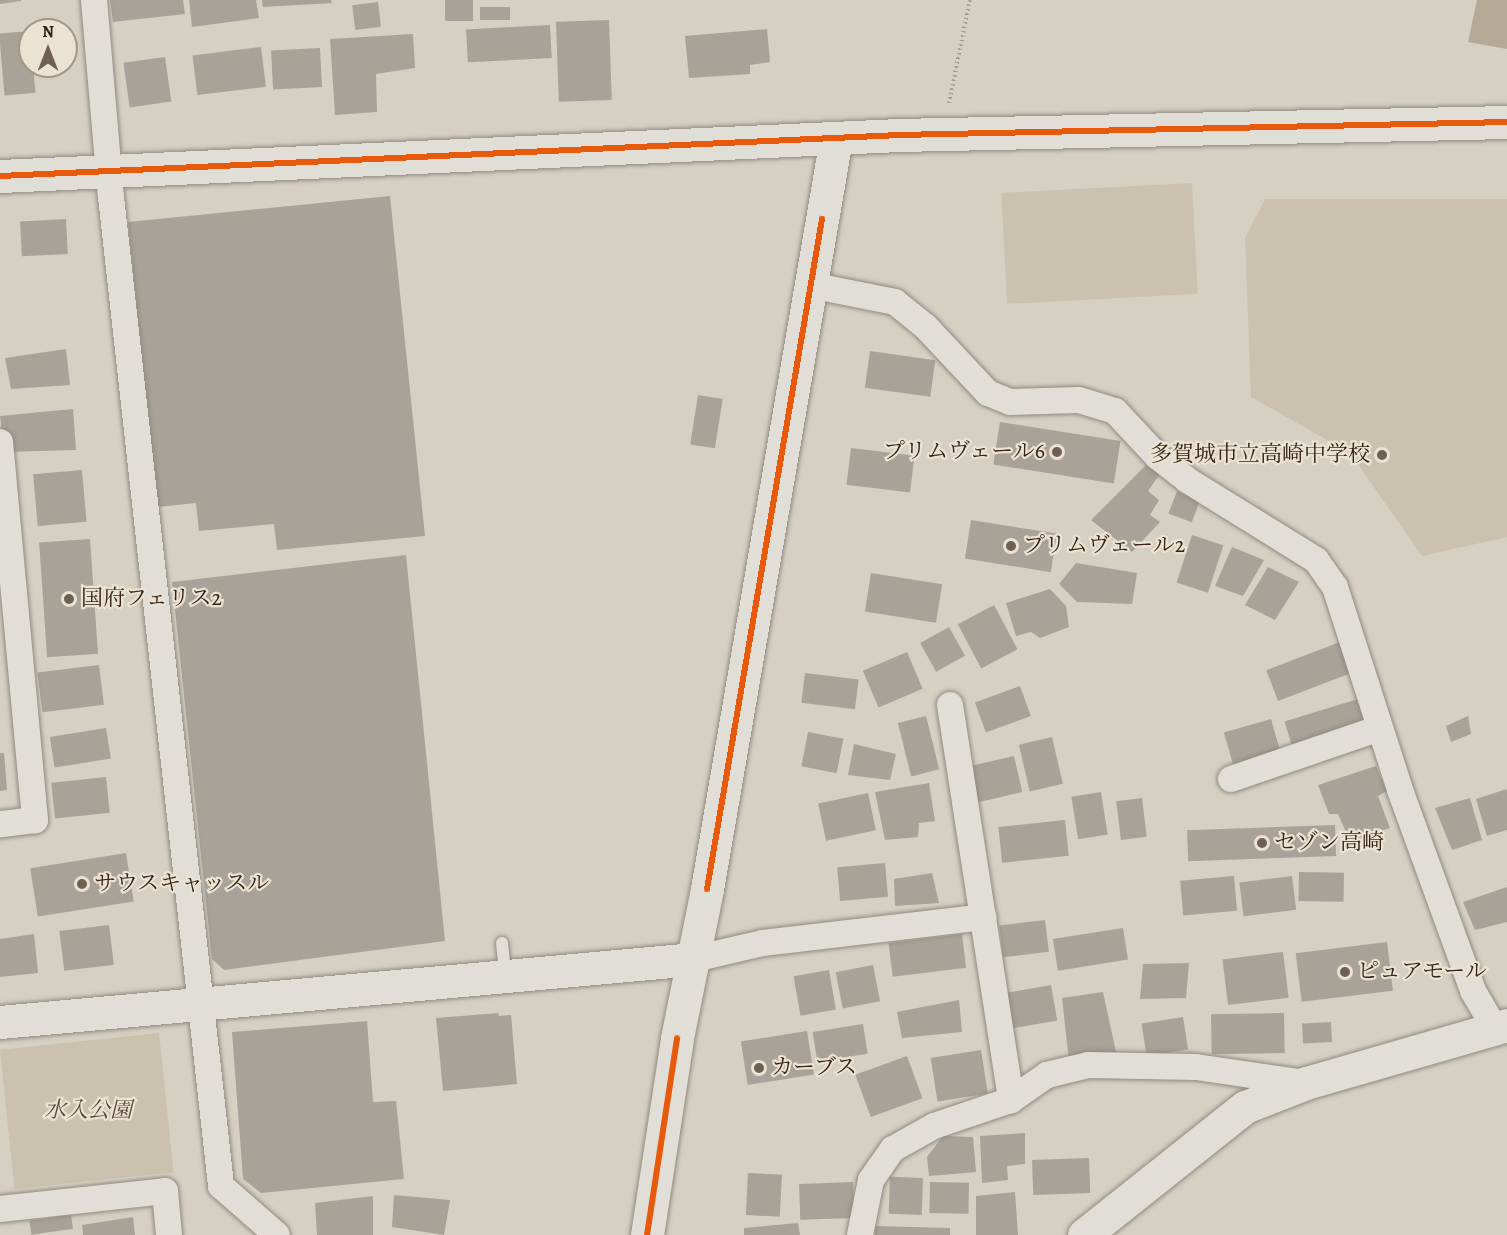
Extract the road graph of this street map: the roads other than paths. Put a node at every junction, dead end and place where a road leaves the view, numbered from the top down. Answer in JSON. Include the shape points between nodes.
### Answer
{"nodes":[{"id":1,"x":94,"y":0,"type":"edge"},
{"id":2,"x":1507,"y":122,"type":"edge"},
{"id":3,"x":836,"y":138,"type":"junction"},
{"id":4,"x":109,"y":170,"type":"junction"},
{"id":5,"x":0,"y":176,"type":"edge"},
{"id":6,"x":810,"y":285,"type":"junction"},
{"id":7,"x":0,"y":442,"type":"edge"},
{"id":8,"x":950,"y":705,"type":"dead end"},
{"id":9,"x":1380,"y":728,"type":"junction"},
{"id":10,"x":1231,"y":780,"type":"dead end"},
{"id":11,"x":0,"y":824,"type":"edge"},
{"id":12,"x":983,"y":917,"type":"junction"},
{"id":13,"x":694,"y":959,"type":"junction"},
{"id":14,"x":198,"y":1003,"type":"junction"},
{"id":15,"x":0,"y":1022,"type":"edge"},
{"id":16,"x":1501,"y":1026,"type":"edge"},
{"id":17,"x":1305,"y":1083,"type":"junction"},
{"id":18,"x":1011,"y":1100,"type":"junction"},
{"id":19,"x":0,"y":1209,"type":"edge"},
{"id":20,"x":169,"y":1235,"type":"edge"},
{"id":21,"x":277,"y":1235,"type":"edge"},
{"id":22,"x":647,"y":1235,"type":"edge"},
{"id":23,"x":860,"y":1235,"type":"edge"},
{"id":24,"x":1084,"y":1235,"type":"edge"}],
"edges":[{"from":1,"to":4,"type":"street"},
{"from":2,"to":3,"type":"street"},
{"from":3,"to":4,"type":"street"},
{"from":3,"to":6,"type":"street"},
{"from":4,"to":5,"type":"street"},
{"from":4,"to":14,"type":"street"},
{"from":6,"to":9,"type":"street","via":[[895,302],[925,326],[988,393],[1010,402],[1079,400],[1115,411],[1158,457],[1187,480],[1316,560],[1335,587]]},
{"from":6,"to":13,"type":"street"},
{"from":7,"to":11,"type":"street","via":[[35,820]]},
{"from":8,"to":12,"type":"street"},
{"from":9,"to":10,"type":"street"},
{"from":9,"to":16,"type":"street","via":[[1473,990]]},
{"from":12,"to":13,"type":"street","via":[[763,943]]},
{"from":12,"to":18,"type":"street"},
{"from":13,"to":14,"type":"street","via":[[503,959]]},
{"from":13,"to":22,"type":"street","via":[[677,1038]]},
{"from":14,"to":15,"type":"street"},
{"from":14,"to":21,"type":"street","via":[[220,1186]]},
{"from":16,"to":17,"type":"street"},
{"from":17,"to":18,"type":"street","via":[[1196,1067],[1088,1065],[1047,1075]]},
{"from":17,"to":24,"type":"street","via":[[1245,1107]]},
{"from":18,"to":23,"type":"street","via":[[934,1126],[893,1149],[871,1180]]},
{"from":19,"to":20,"type":"street","via":[[165,1191]]}]}
